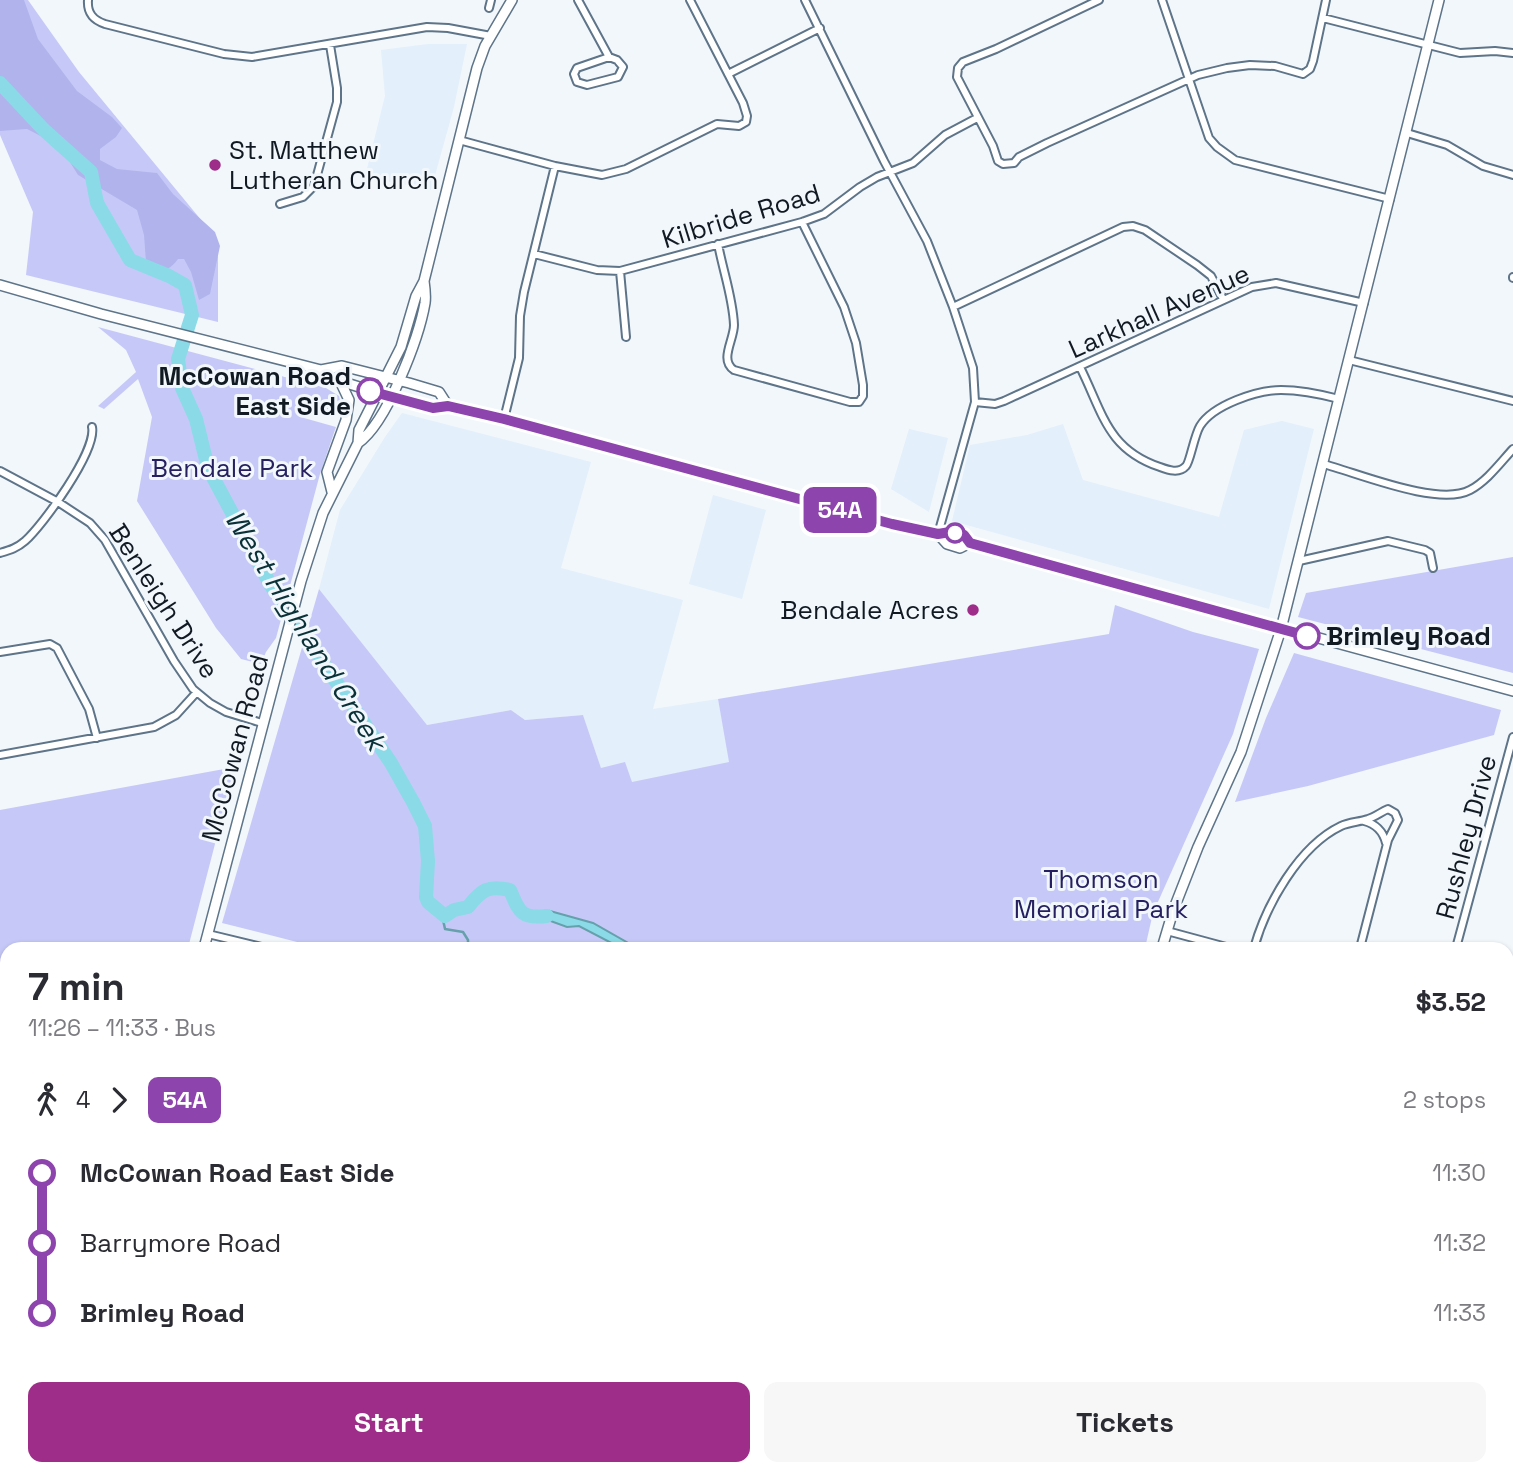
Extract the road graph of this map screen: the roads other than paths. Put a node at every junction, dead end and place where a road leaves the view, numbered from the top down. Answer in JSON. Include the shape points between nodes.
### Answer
{"nodes":[{"id":1,"x":88,"y":0,"type":"edge"},
{"id":2,"x":512,"y":0,"type":"edge"},
{"id":3,"x":578,"y":0,"type":"edge"},
{"id":4,"x":690,"y":0,"type":"edge"},
{"id":5,"x":806,"y":0,"type":"edge"},
{"id":6,"x":1099,"y":0,"type":"edge"},
{"id":7,"x":1162,"y":0,"type":"edge"},
{"id":8,"x":1326,"y":0,"type":"edge"},
{"id":9,"x":1440,"y":0,"type":"edge"},
{"id":10,"x":1323,"y":18,"type":"junction"},
{"id":11,"x":820,"y":27,"type":"junction"},
{"id":12,"x":491,"y":36,"type":"junction"},
{"id":13,"x":330,"y":45,"type":"junction"},
{"id":14,"x":1428,"y":46,"type":"junction"},
{"id":15,"x":1513,"y":53,"type":"edge"},
{"id":16,"x":609,"y":57,"type":"junction"},
{"id":17,"x":728,"y":75,"type":"junction"},
{"id":18,"x":1187,"y":79,"type":"junction"},
{"id":19,"x":978,"y":118,"type":"junction"},
{"id":20,"x":1407,"y":133,"type":"junction"},
{"id":21,"x":458,"y":141,"type":"junction"},
{"id":22,"x":555,"y":166,"type":"junction"},
{"id":23,"x":889,"y":172,"type":"junction"},
{"id":24,"x":1513,"y":175,"type":"edge"},
{"id":25,"x":1390,"y":199,"type":"junction"},
{"id":26,"x":280,"y":204,"type":"dead end"},
{"id":27,"x":802,"y":222,"type":"junction"},
{"id":28,"x":718,"y":244,"type":"junction"},
{"id":29,"x":534,"y":254,"type":"junction"},
{"id":30,"x":620,"y":271,"type":"junction"},
{"id":31,"x":424,"y":282,"type":"junction"},
{"id":32,"x":0,"y":285,"type":"edge"},
{"id":33,"x":1223,"y":299,"type":"junction"},
{"id":34,"x":1364,"y":303,"type":"junction"},
{"id":35,"x":953,"y":307,"type":"junction"},
{"id":36,"x":626,"y":337,"type":"dead end"},
{"id":37,"x":1349,"y":360,"type":"junction"},
{"id":38,"x":1080,"y":367,"type":"junction"},
{"id":39,"x":321,"y":370,"type":"junction"},
{"id":40,"x":387,"y":377,"type":"junction"},
{"id":41,"x":399,"y":380,"type":"junction"},
{"id":42,"x":340,"y":381,"type":"junction"},
{"id":43,"x":378,"y":393,"type":"junction"},
{"id":44,"x":391,"y":397,"type":"junction"},
{"id":45,"x":1339,"y":398,"type":"junction"},
{"id":46,"x":1513,"y":401,"type":"edge"},
{"id":47,"x":975,"y":402,"type":"junction"},
{"id":48,"x":448,"y":406,"type":"junction"},
{"id":49,"x":504,"y":419,"type":"junction"},
{"id":50,"x":92,"y":427,"type":"dead end"},
{"id":51,"x":358,"y":443,"type":"junction"},
{"id":52,"x":1513,"y":449,"type":"edge"},
{"id":53,"x":1323,"y":464,"type":"junction"},
{"id":54,"x":0,"y":471,"type":"edge"},
{"id":55,"x":332,"y":493,"type":"junction"},
{"id":56,"x":58,"y":502,"type":"junction"},
{"id":57,"x":938,"y":534,"type":"junction"},
{"id":58,"x":0,"y":553,"type":"edge"},
{"id":59,"x":1299,"y":561,"type":"junction"},
{"id":60,"x":1433,"y":568,"type":"dead end"},
{"id":61,"x":1281,"y":629,"type":"junction"},
{"id":62,"x":0,"y":652,"type":"edge"},
{"id":63,"x":1513,"y":691,"type":"edge"},
{"id":64,"x":197,"y":693,"type":"junction"},
{"id":65,"x":262,"y":723,"type":"junction"},
{"id":66,"x":1513,"y":737,"type":"edge"},
{"id":67,"x":97,"y":738,"type":"junction"},
{"id":68,"x":0,"y":755,"type":"edge"},
{"id":69,"x":1362,"y":820,"type":"junction"},
{"id":70,"x":1387,"y":846,"type":"junction"},
{"id":71,"x":1167,"y":931,"type":"junction"},
{"id":72,"x":208,"y":934,"type":"junction"},
{"id":73,"x":206,"y":942,"type":"edge"},
{"id":74,"x":241,"y":942,"type":"edge"},
{"id":75,"x":1164,"y":942,"type":"edge"},
{"id":76,"x":1208,"y":942,"type":"edge"},
{"id":77,"x":1256,"y":942,"type":"edge"},
{"id":78,"x":1362,"y":942,"type":"edge"},
{"id":79,"x":1457,"y":942,"type":"edge"}],
"edges":[{"from":1,"to":13,"type":"street","via":[[87,8],[97,21],[225,54],[252,57]]},
{"from":2,"to":12,"type":"main road","name":"McCowan Road"},
{"from":3,"to":16,"type":"street"},
{"from":4,"to":17,"type":"street"},
{"from":5,"to":11,"type":"street"},
{"from":6,"to":19,"type":"street","via":[[963,62],[957,77]]},
{"from":7,"to":18,"type":"street"},
{"from":8,"to":10,"type":"street"},
{"from":9,"to":14,"type":"main road"},
{"from":10,"to":14,"type":"street"},
{"from":10,"to":18,"type":"street","via":[[1310,69],[1303,74],[1250,65]]},
{"from":11,"to":17,"type":"street"},
{"from":11,"to":23,"type":"street"},
{"from":12,"to":13,"type":"street","via":[[427,27]]},
{"from":12,"to":21,"type":"main road","name":"McCowan Road","via":[[474,76]]},
{"from":13,"to":26,"type":"street","via":[[337,103],[314,186],[303,197]]},
{"from":14,"to":15,"type":"street","via":[[1460,53]]},
{"from":14,"to":20,"type":"main road"},
{"from":16,"to":16,"type":"street","via":[[623,67],[618,77],[587,85],[577,82],[576,68]]},
{"from":17,"to":22,"type":"street","via":[[747,116],[739,126],[717,124],[615,174]]},
{"from":18,"to":19,"type":"street","via":[[1047,143],[1010,165],[998,161]]},
{"from":18,"to":25,"type":"street","via":[[1209,138],[1235,160]]},
{"from":19,"to":23,"type":"street","name":"Kilbride Road","via":[[944,135],[913,163]]},
{"from":20,"to":24,"type":"street","via":[[1447,145],[1483,166]]},
{"from":20,"to":25,"type":"main road"},
{"from":21,"to":22,"type":"street"},
{"from":21,"to":31,"type":"main road","name":"McCowan Road"},
{"from":22,"to":29,"type":"street"},
{"from":23,"to":27,"type":"street","name":"Kilbride Road","via":[[824,214]]},
{"from":23,"to":35,"type":"street","via":[[926,241]]},
{"from":25,"to":34,"type":"main road"},
{"from":27,"to":28,"type":"street","name":"Kilbride Road"},
{"from":27,"to":28,"type":"street","via":[[844,307],[856,343],[863,385],[859,402],[729,366],[734,319]]},
{"from":28,"to":30,"type":"street","name":"Kilbride Road"},
{"from":29,"to":30,"type":"street","name":"Kilbride Road"},
{"from":29,"to":49,"type":"street","via":[[522,302],[519,358]]},
{"from":30,"to":36,"type":"street"},
{"from":31,"to":40,"type":"main road","name":"McCowan Road"},
{"from":31,"to":41,"type":"main road","name":"McCowan Road","via":[[426,301]]},
{"from":32,"to":39,"type":"main road"},
{"from":33,"to":34,"type":"street","name":"Larkhall Avenue","via":[[1276,283]]},
{"from":33,"to":35,"type":"street","via":[[1211,276],[1133,226]]},
{"from":33,"to":38,"type":"street","name":"Larkhall Avenue"},
{"from":34,"to":37,"type":"main road"},
{"from":35,"to":47,"type":"street","via":[[973,368]]},
{"from":37,"to":45,"type":"main road"},
{"from":37,"to":46,"type":"street"},
{"from":38,"to":45,"type":"street","via":[[1115,439],[1129,453],[1174,471],[1187,464],[1201,424],[1232,402],[1278,390]]},
{"from":38,"to":47,"type":"street","name":"Larkhall Avenue","via":[[1004,401]]},
{"from":39,"to":40,"type":"main road","via":[[342,366]]},
{"from":39,"to":42,"type":"main road"},
{"from":40,"to":41,"type":"main road"},
{"from":40,"to":43,"type":"main road","name":"McCowan Road"},
{"from":41,"to":44,"type":"main road","name":"McCowan Road"},
{"from":41,"to":48,"type":"main road","via":[[439,392]]},
{"from":42,"to":43,"type":"main road"},
{"from":42,"to":55,"type":"main road","via":[[349,401],[327,472]]},
{"from":43,"to":44,"type":"main road"},
{"from":43,"to":51,"type":"main road","name":"McCowan Road","via":[[359,430]]},
{"from":44,"to":48,"type":"main road","via":[[433,408]]},
{"from":44,"to":51,"type":"main road","name":"McCowan Road","via":[[369,435]]},
{"from":45,"to":53,"type":"main road"},
{"from":47,"to":57,"type":"street"},
{"from":48,"to":49,"type":"main road"},
{"from":49,"to":57,"type":"main road"},
{"from":50,"to":56,"type":"street","via":[[89,446]]},
{"from":51,"to":55,"type":"main road","name":"McCowan Road"},
{"from":52,"to":53,"type":"street","via":[[1481,482],[1455,495],[1420,492]]},
{"from":53,"to":59,"type":"main road"},
{"from":54,"to":56,"type":"street","name":"Benleigh Drive"},
{"from":55,"to":65,"type":"main road","name":"McCowan Road","via":[[295,602]]},
{"from":56,"to":58,"type":"street","via":[[24,541]]},
{"from":56,"to":64,"type":"street","name":"Benleigh Drive","via":[[106,540]]},
{"from":57,"to":61,"type":"main road","via":[[947,544],[960,548],[970,543]]},
{"from":59,"to":60,"type":"street","via":[[1388,541],[1425,550]]},
{"from":59,"to":61,"type":"main road"},
{"from":61,"to":63,"type":"main road"},
{"from":61,"to":71,"type":"main road","via":[[1241,752]]},
{"from":62,"to":67,"type":"street","via":[[45,644],[57,648],[89,709]]},
{"from":64,"to":65,"type":"street","name":"Benleigh Drive","via":[[226,712]]},
{"from":64,"to":67,"type":"street","via":[[164,723]]},
{"from":65,"to":72,"type":"main road","name":"McCowan Road"},
{"from":66,"to":79,"type":"street","name":"Rushley Drive"},
{"from":67,"to":68,"type":"street"},
{"from":69,"to":70,"type":"street","via":[[1376,825]]},
{"from":69,"to":70,"type":"street","via":[[1388,809],[1395,813],[1398,820]]},
{"from":69,"to":77,"type":"street","via":[[1332,830],[1293,869],[1267,909]]},
{"from":70,"to":78,"type":"street"},
{"from":71,"to":75,"type":"main road"},
{"from":71,"to":76,"type":"street"},
{"from":72,"to":73,"type":"main road","name":"McCowan Road"},
{"from":72,"to":74,"type":"street"}]}
